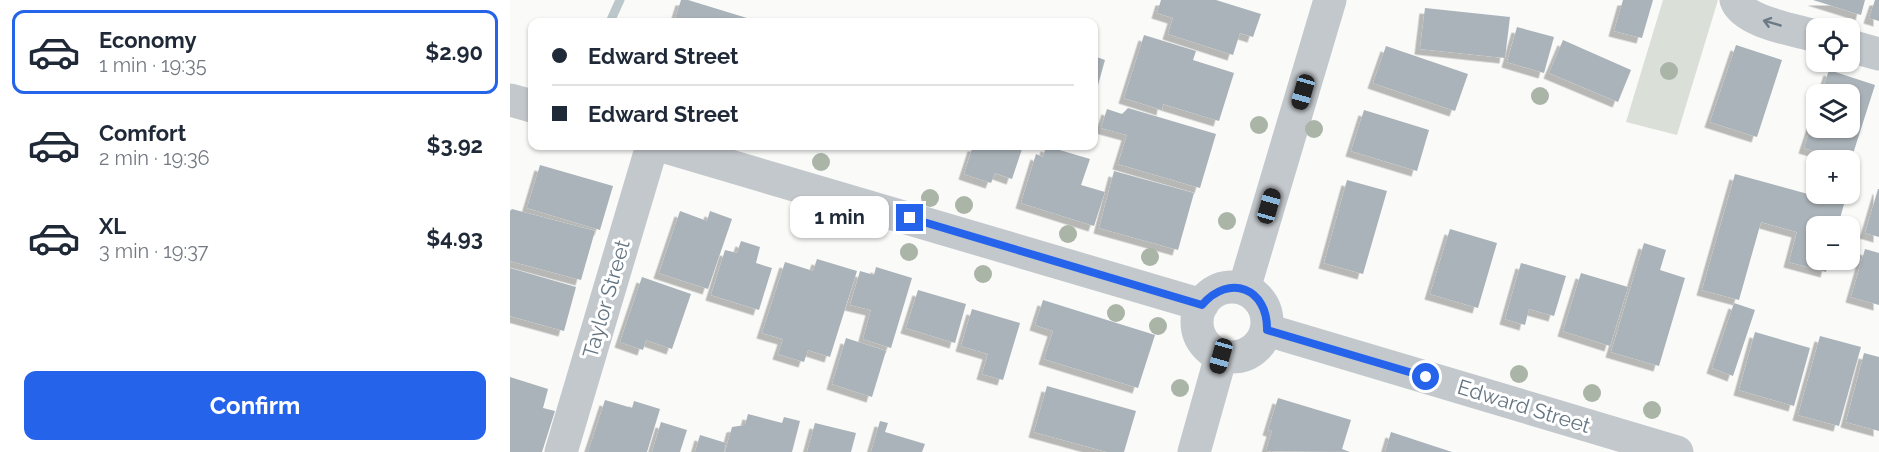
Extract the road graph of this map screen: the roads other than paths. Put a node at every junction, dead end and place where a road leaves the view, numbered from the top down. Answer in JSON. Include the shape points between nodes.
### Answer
{"nodes":[{"id":1,"x":1330,"y":0,"type":"edge"},
{"id":2,"x":1736,"y":0,"type":"edge"},
{"id":3,"x":1806,"y":33,"type":"edge"},
{"id":4,"x":1860,"y":49,"type":"edge"},
{"id":5,"x":1879,"y":54,"type":"edge"},
{"id":6,"x":510,"y":100,"type":"edge"},
{"id":7,"x":528,"y":105,"type":"edge"},
{"id":8,"x":650,"y":150,"type":"edge"},
{"id":9,"x":676,"y":150,"type":"edge"},
{"id":10,"x":1244,"y":289,"type":"junction"},
{"id":11,"x":1202,"y":305,"type":"junction"},
{"id":12,"x":1267,"y":330,"type":"junction"},
{"id":13,"x":1221,"y":356,"type":"junction"},
{"id":14,"x":561,"y":452,"type":"edge"},
{"id":15,"x":1194,"y":452,"type":"edge"},
{"id":16,"x":1677,"y":452,"type":"edge"}],
"edges":[{"from":1,"to":10,"type":"street"},
{"from":3,"to":2,"type":"street","one_way":true,"via":[[1753,18]]},
{"from":4,"to":5,"type":"street"},
{"from":6,"to":7,"type":"street"},
{"from":8,"to":14,"type":"street","name":"Taylor Street"},
{"from":9,"to":11,"type":"street"},
{"from":10,"to":11,"type":"street","via":[[1221,289]]},
{"from":10,"to":12,"type":"street","via":[[1263,305]]},
{"from":11,"to":13,"type":"street","via":[[1197,330],[1210,350]]},
{"from":12,"to":13,"type":"street","via":[[1254,350],[1243,356]]},
{"from":12,"to":16,"type":"street","name":"Edward Street"},
{"from":13,"to":15,"type":"street"}]}
